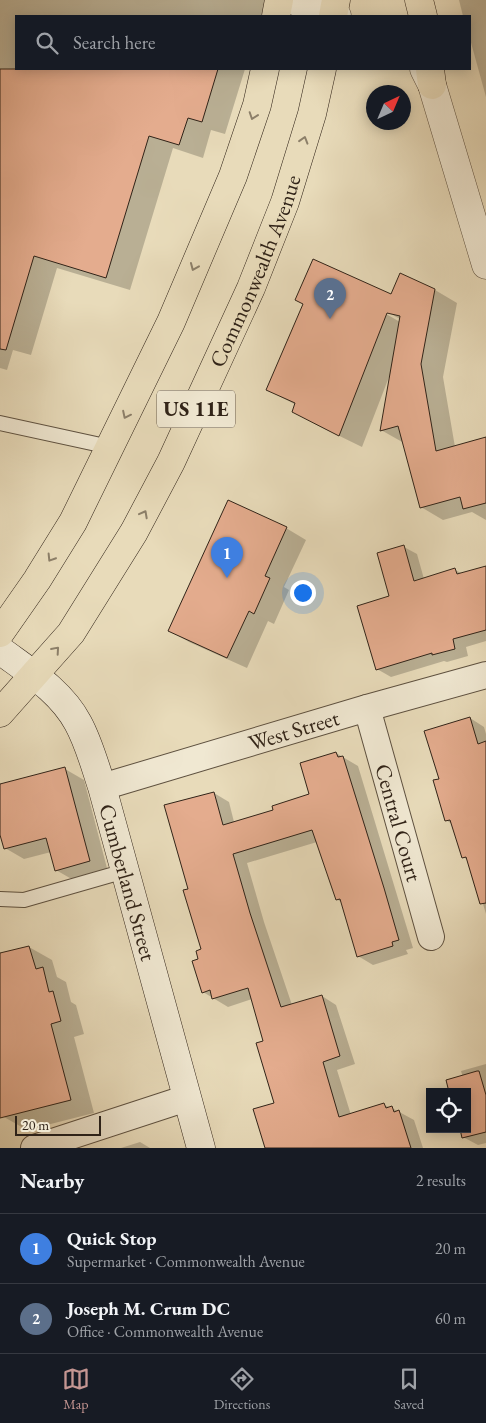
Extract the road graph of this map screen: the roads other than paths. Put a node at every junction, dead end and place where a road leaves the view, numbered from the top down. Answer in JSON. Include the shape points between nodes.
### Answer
{"nodes":[{"id":1,"x":278,"y":0,"type":"edge"},
{"id":2,"x":292,"y":0,"type":"edge"},
{"id":3,"x":419,"y":0,"type":"edge"},
{"id":4,"x":335,"y":12,"type":"edge"},
{"id":5,"x":276,"y":15,"type":"edge"},
{"id":6,"x":423,"y":15,"type":"edge"},
{"id":7,"x":265,"y":70,"type":"edge"},
{"id":8,"x":322,"y":70,"type":"edge"},
{"id":9,"x":428,"y":74,"type":"edge"},
{"id":10,"x":486,"y":265,"type":"edge"},
{"id":11,"x":0,"y":423,"type":"edge"},
{"id":12,"x":110,"y":448,"type":"junction"},
{"id":13,"x":0,"y":633,"type":"edge"},
{"id":14,"x":0,"y":650,"type":"edge"},
{"id":15,"x":34,"y":675,"type":"junction"},
{"id":16,"x":486,"y":675,"type":"edge"},
{"id":17,"x":367,"y":708,"type":"junction"},
{"id":18,"x":0,"y":713,"type":"edge"},
{"id":19,"x":102,"y":787,"type":"junction"},
{"id":20,"x":125,"y":871,"type":"junction"},
{"id":21,"x":0,"y":900,"type":"edge"},
{"id":22,"x":431,"y":937,"type":"dead end"},
{"id":23,"x":187,"y":1098,"type":"junction"},
{"id":24,"x":34,"y":1148,"type":"edge"},
{"id":25,"x":201,"y":1148,"type":"edge"}],
"edges":[{"from":1,"to":5,"type":"highway"},
{"from":2,"to":4,"type":"main road"},
{"from":3,"to":6,"type":"highway"},
{"from":7,"to":12,"type":"highway","number":"US 11E","one_way":true,"via":[[257,105],[233,176],[171,322]]},
{"from":15,"to":8,"type":"highway","name":"Commonwealth Avenue","number":"US 11E","one_way":true,"via":[[71,633],[134,532],[171,462],[252,288],[285,202]]},
{"from":9,"to":10,"type":"main road"},
{"from":11,"to":12,"type":"lane"},
{"from":12,"to":13,"type":"highway","number":"US 11E","one_way":true,"via":[[73,522],[38,580]]},
{"from":14,"to":15,"type":"main road","name":"Cumberland Street"},
{"from":15,"to":18,"type":"highway","name":"Commonwealth Avenue","number":"US 11E"},
{"from":15,"to":19,"type":"main road","name":"Cumberland Street","via":[[60,697],[78,722]]},
{"from":16,"to":17,"type":"street","name":"West Street"},
{"from":17,"to":19,"type":"street","name":"West Street"},
{"from":17,"to":22,"type":"street","name":"Central Court"},
{"from":19,"to":20,"type":"main road","name":"Cumberland Street"},
{"from":20,"to":21,"type":"lane","via":[[24,900]]},
{"from":20,"to":23,"type":"main road","name":"Cumberland Street"},
{"from":23,"to":24,"type":"street"},
{"from":23,"to":25,"type":"main road","name":"Cumberland Street"}]}
